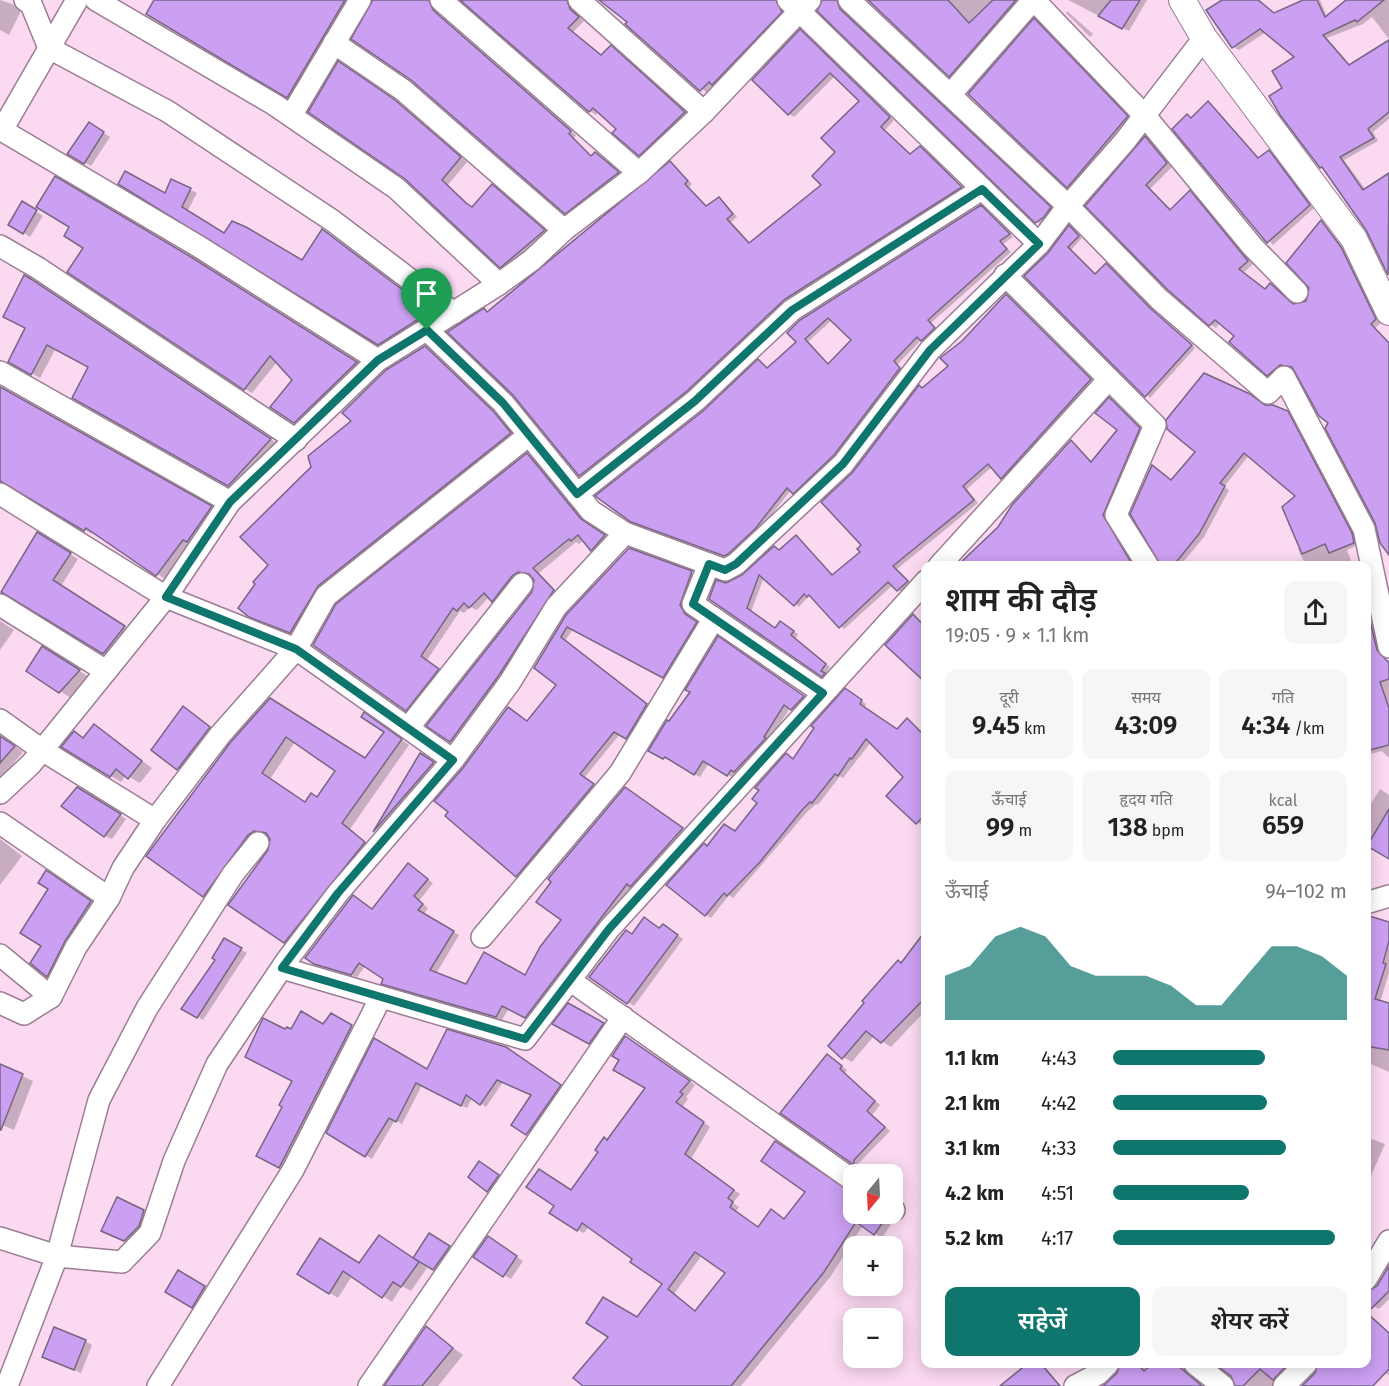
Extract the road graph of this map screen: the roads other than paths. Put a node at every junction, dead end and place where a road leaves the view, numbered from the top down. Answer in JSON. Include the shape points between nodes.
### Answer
{"nodes":[{"id":1,"x":25,"y":0,"type":"edge"},
{"id":2,"x":77,"y":0,"type":"edge"},
{"id":3,"x":96,"y":0,"type":"edge"},
{"id":4,"x":360,"y":0,"type":"edge"},
{"id":5,"x":441,"y":0,"type":"edge"},
{"id":6,"x":579,"y":0,"type":"edge"},
{"id":7,"x":849,"y":0,"type":"edge"},
{"id":8,"x":1034,"y":0,"type":"edge"},
{"id":9,"x":1182,"y":0,"type":"edge"},
{"id":10,"x":799,"y":4,"type":"edge"},
{"id":11,"x":1204,"y":38,"type":"junction"},
{"id":12,"x":334,"y":44,"type":"junction"},
{"id":13,"x":49,"y":48,"type":"junction"},
{"id":14,"x":950,"y":95,"type":"junction"},
{"id":15,"x":704,"y":112,"type":"junction"},
{"id":16,"x":291,"y":116,"type":"junction"},
{"id":17,"x":1144,"y":116,"type":"junction"},
{"id":18,"x":1,"y":129,"type":"edge"},
{"id":19,"x":639,"y":173,"type":"junction"},
{"id":20,"x":982,"y":189,"type":"junction"},
{"id":21,"x":1068,"y":206,"type":"junction"},
{"id":22,"x":564,"y":230,"type":"junction"},
{"id":23,"x":1039,"y":244,"type":"junction"},
{"id":24,"x":0,"y":246,"type":"edge"},
{"id":25,"x":1005,"y":275,"type":"junction"},
{"id":26,"x":500,"y":284,"type":"junction"},
{"id":27,"x":1297,"y":292,"type":"dead end"},
{"id":28,"x":1385,"y":294,"type":"edge"},
{"id":29,"x":454,"y":313,"type":"junction"},
{"id":30,"x":427,"y":330,"type":"junction"},
{"id":31,"x":378,"y":360,"type":"junction"},
{"id":32,"x":0,"y":372,"type":"edge"},
{"id":33,"x":1109,"y":379,"type":"junction"},
{"id":34,"x":529,"y":435,"type":"junction"},
{"id":35,"x":296,"y":440,"type":"junction"},
{"id":36,"x":0,"y":494,"type":"edge"},
{"id":37,"x":577,"y":494,"type":"junction"},
{"id":38,"x":230,"y":502,"type":"junction"},
{"id":39,"x":624,"y":533,"type":"junction"},
{"id":40,"x":944,"y":561,"type":"edge"},
{"id":41,"x":1145,"y":561,"type":"edge"},
{"id":42,"x":1371,"y":561,"type":"edge"},
{"id":43,"x":1371,"y":562,"type":"edge"},
{"id":44,"x":709,"y":564,"type":"junction"},
{"id":45,"x":522,"y":584,"type":"dead end"},
{"id":46,"x":921,"y":586,"type":"edge"},
{"id":47,"x":166,"y":597,"type":"junction"},
{"id":48,"x":0,"y":605,"type":"edge"},
{"id":49,"x":714,"y":618,"type":"junction"},
{"id":50,"x":1389,"y":647,"type":"edge"},
{"id":51,"x":296,"y":649,"type":"junction"},
{"id":52,"x":106,"y":671,"type":"junction"},
{"id":53,"x":823,"y":693,"type":"junction"},
{"id":54,"x":0,"y":720,"type":"edge"},
{"id":55,"x":409,"y":727,"type":"junction"},
{"id":56,"x":42,"y":750,"type":"junction"},
{"id":57,"x":453,"y":760,"type":"junction"},
{"id":58,"x":0,"y":793,"type":"edge"},
{"id":59,"x":155,"y":820,"type":"junction"},
{"id":60,"x":0,"y":823,"type":"edge"},
{"id":61,"x":258,"y":843,"type":"dead end"},
{"id":62,"x":1389,"y":896,"type":"edge"},
{"id":63,"x":109,"y":898,"type":"junction"},
{"id":64,"x":1371,"y":901,"type":"edge"},
{"id":65,"x":482,"y":937,"type":"dead end"},
{"id":66,"x":0,"y":956,"type":"edge"},
{"id":67,"x":282,"y":968,"type":"junction"},
{"id":68,"x":571,"y":981,"type":"junction"},
{"id":69,"x":51,"y":997,"type":"junction"},
{"id":70,"x":381,"y":997,"type":"junction"},
{"id":71,"x":0,"y":1003,"type":"edge"},
{"id":72,"x":623,"y":1017,"type":"junction"},
{"id":73,"x":843,"y":1173,"type":"edge"},
{"id":74,"x":0,"y":1238,"type":"edge"},
{"id":75,"x":1389,"y":1241,"type":"edge"},
{"id":76,"x":57,"y":1256,"type":"junction"},
{"id":77,"x":1371,"y":1271,"type":"edge"},
{"id":78,"x":1104,"y":1368,"type":"edge"},
{"id":79,"x":1200,"y":1368,"type":"edge"},
{"id":80,"x":1302,"y":1368,"type":"edge"},
{"id":81,"x":7,"y":1386,"type":"edge"},
{"id":82,"x":158,"y":1386,"type":"edge"},
{"id":83,"x":369,"y":1386,"type":"edge"},
{"id":84,"x":1075,"y":1386,"type":"edge"},
{"id":85,"x":1223,"y":1386,"type":"edge"},
{"id":86,"x":1284,"y":1386,"type":"edge"}],
"edges":[{"from":1,"to":13,"type":"street","via":[[31,3]]},
{"from":2,"to":13,"type":"street"},
{"from":3,"to":16,"type":"street"},
{"from":4,"to":12,"type":"street"},
{"from":5,"to":19,"type":"street"},
{"from":6,"to":15,"type":"street"},
{"from":7,"to":14,"type":"street"},
{"from":8,"to":14,"type":"street"},
{"from":8,"to":17,"type":"street"},
{"from":9,"to":11,"type":"street"},
{"from":10,"to":15,"type":"street"},
{"from":10,"to":20,"type":"street"},
{"from":11,"to":17,"type":"street"},
{"from":11,"to":28,"type":"street","via":[[1354,239]]},
{"from":12,"to":16,"type":"street"},
{"from":12,"to":22,"type":"street","via":[[402,90]]},
{"from":13,"to":18,"type":"street"},
{"from":13,"to":29,"type":"street","via":[[167,111],[333,221]]},
{"from":14,"to":21,"type":"street"},
{"from":15,"to":19,"type":"street"},
{"from":16,"to":26,"type":"street","via":[[396,188]]},
{"from":17,"to":21,"type":"street"},
{"from":17,"to":27,"type":"street","via":[[1252,246]]},
{"from":18,"to":31,"type":"street","via":[[198,246]]},
{"from":19,"to":22,"type":"street"},
{"from":20,"to":23,"type":"street"},
{"from":20,"to":37,"type":"street","via":[[792,310],[695,401]]},
{"from":21,"to":23,"type":"street"},
{"from":21,"to":42,"type":"street","via":[[1159,299],[1268,393],[1284,377],[1364,529]]},
{"from":22,"to":26,"type":"street"},
{"from":23,"to":25,"type":"street"},
{"from":24,"to":35,"type":"street"},
{"from":25,"to":33,"type":"street"},
{"from":25,"to":44,"type":"street","via":[[930,350],[843,464],[736,564],[725,570]]},
{"from":26,"to":29,"type":"street"},
{"from":29,"to":30,"type":"street"},
{"from":30,"to":31,"type":"street"},
{"from":30,"to":34,"type":"street","via":[[503,403]]},
{"from":31,"to":35,"type":"street"},
{"from":32,"to":38,"type":"street"},
{"from":33,"to":40,"type":"street"},
{"from":33,"to":41,"type":"street","via":[[1155,424],[1116,515]]},
{"from":34,"to":37,"type":"street"},
{"from":34,"to":51,"type":"street","via":[[326,596]]},
{"from":35,"to":38,"type":"street"},
{"from":36,"to":47,"type":"street"},
{"from":37,"to":39,"type":"street","via":[[591,511]]},
{"from":38,"to":47,"type":"street"},
{"from":39,"to":44,"type":"street"},
{"from":39,"to":57,"type":"street","via":[[556,607],[510,682]]},
{"from":43,"to":50,"type":"street"},
{"from":44,"to":49,"type":"street","via":[[693,604]]},
{"from":45,"to":55,"type":"street"},
{"from":46,"to":53,"type":"street"},
{"from":47,"to":51,"type":"street"},
{"from":47,"to":52,"type":"street"},
{"from":48,"to":52,"type":"street"},
{"from":49,"to":53,"type":"street"},
{"from":49,"to":65,"type":"street","via":[[620,772]]},
{"from":51,"to":55,"type":"street"},
{"from":51,"to":59,"type":"street","via":[[220,735]]},
{"from":52,"to":56,"type":"street"},
{"from":53,"to":68,"type":"street","via":[[609,929]]},
{"from":54,"to":56,"type":"street"},
{"from":55,"to":57,"type":"street"},
{"from":56,"to":58,"type":"street"},
{"from":56,"to":59,"type":"street"},
{"from":57,"to":67,"type":"street","via":[[338,893]]},
{"from":59,"to":63,"type":"street","via":[[123,868]]},
{"from":60,"to":63,"type":"street"},
{"from":61,"to":76,"type":"street","via":[[233,874],[147,1008],[99,1100]]},
{"from":62,"to":64,"type":"street"},
{"from":63,"to":69,"type":"street","via":[[76,947]]},
{"from":66,"to":69,"type":"street"},
{"from":67,"to":70,"type":"street"},
{"from":67,"to":76,"type":"street","via":[[217,1064],[174,1161],[150,1233],[122,1262]]},
{"from":68,"to":70,"type":"street","via":[[525,1039]]},
{"from":68,"to":72,"type":"street"},
{"from":69,"to":71,"type":"street","via":[[24,1014]]},
{"from":70,"to":82,"type":"street","via":[[293,1170]]},
{"from":72,"to":73,"type":"street"},
{"from":72,"to":83,"type":"street"},
{"from":74,"to":76,"type":"street"},
{"from":75,"to":77,"type":"street"},
{"from":76,"to":81,"type":"street"},
{"from":78,"to":84,"type":"street"},
{"from":79,"to":85,"type":"street"},
{"from":80,"to":86,"type":"street"}]}
